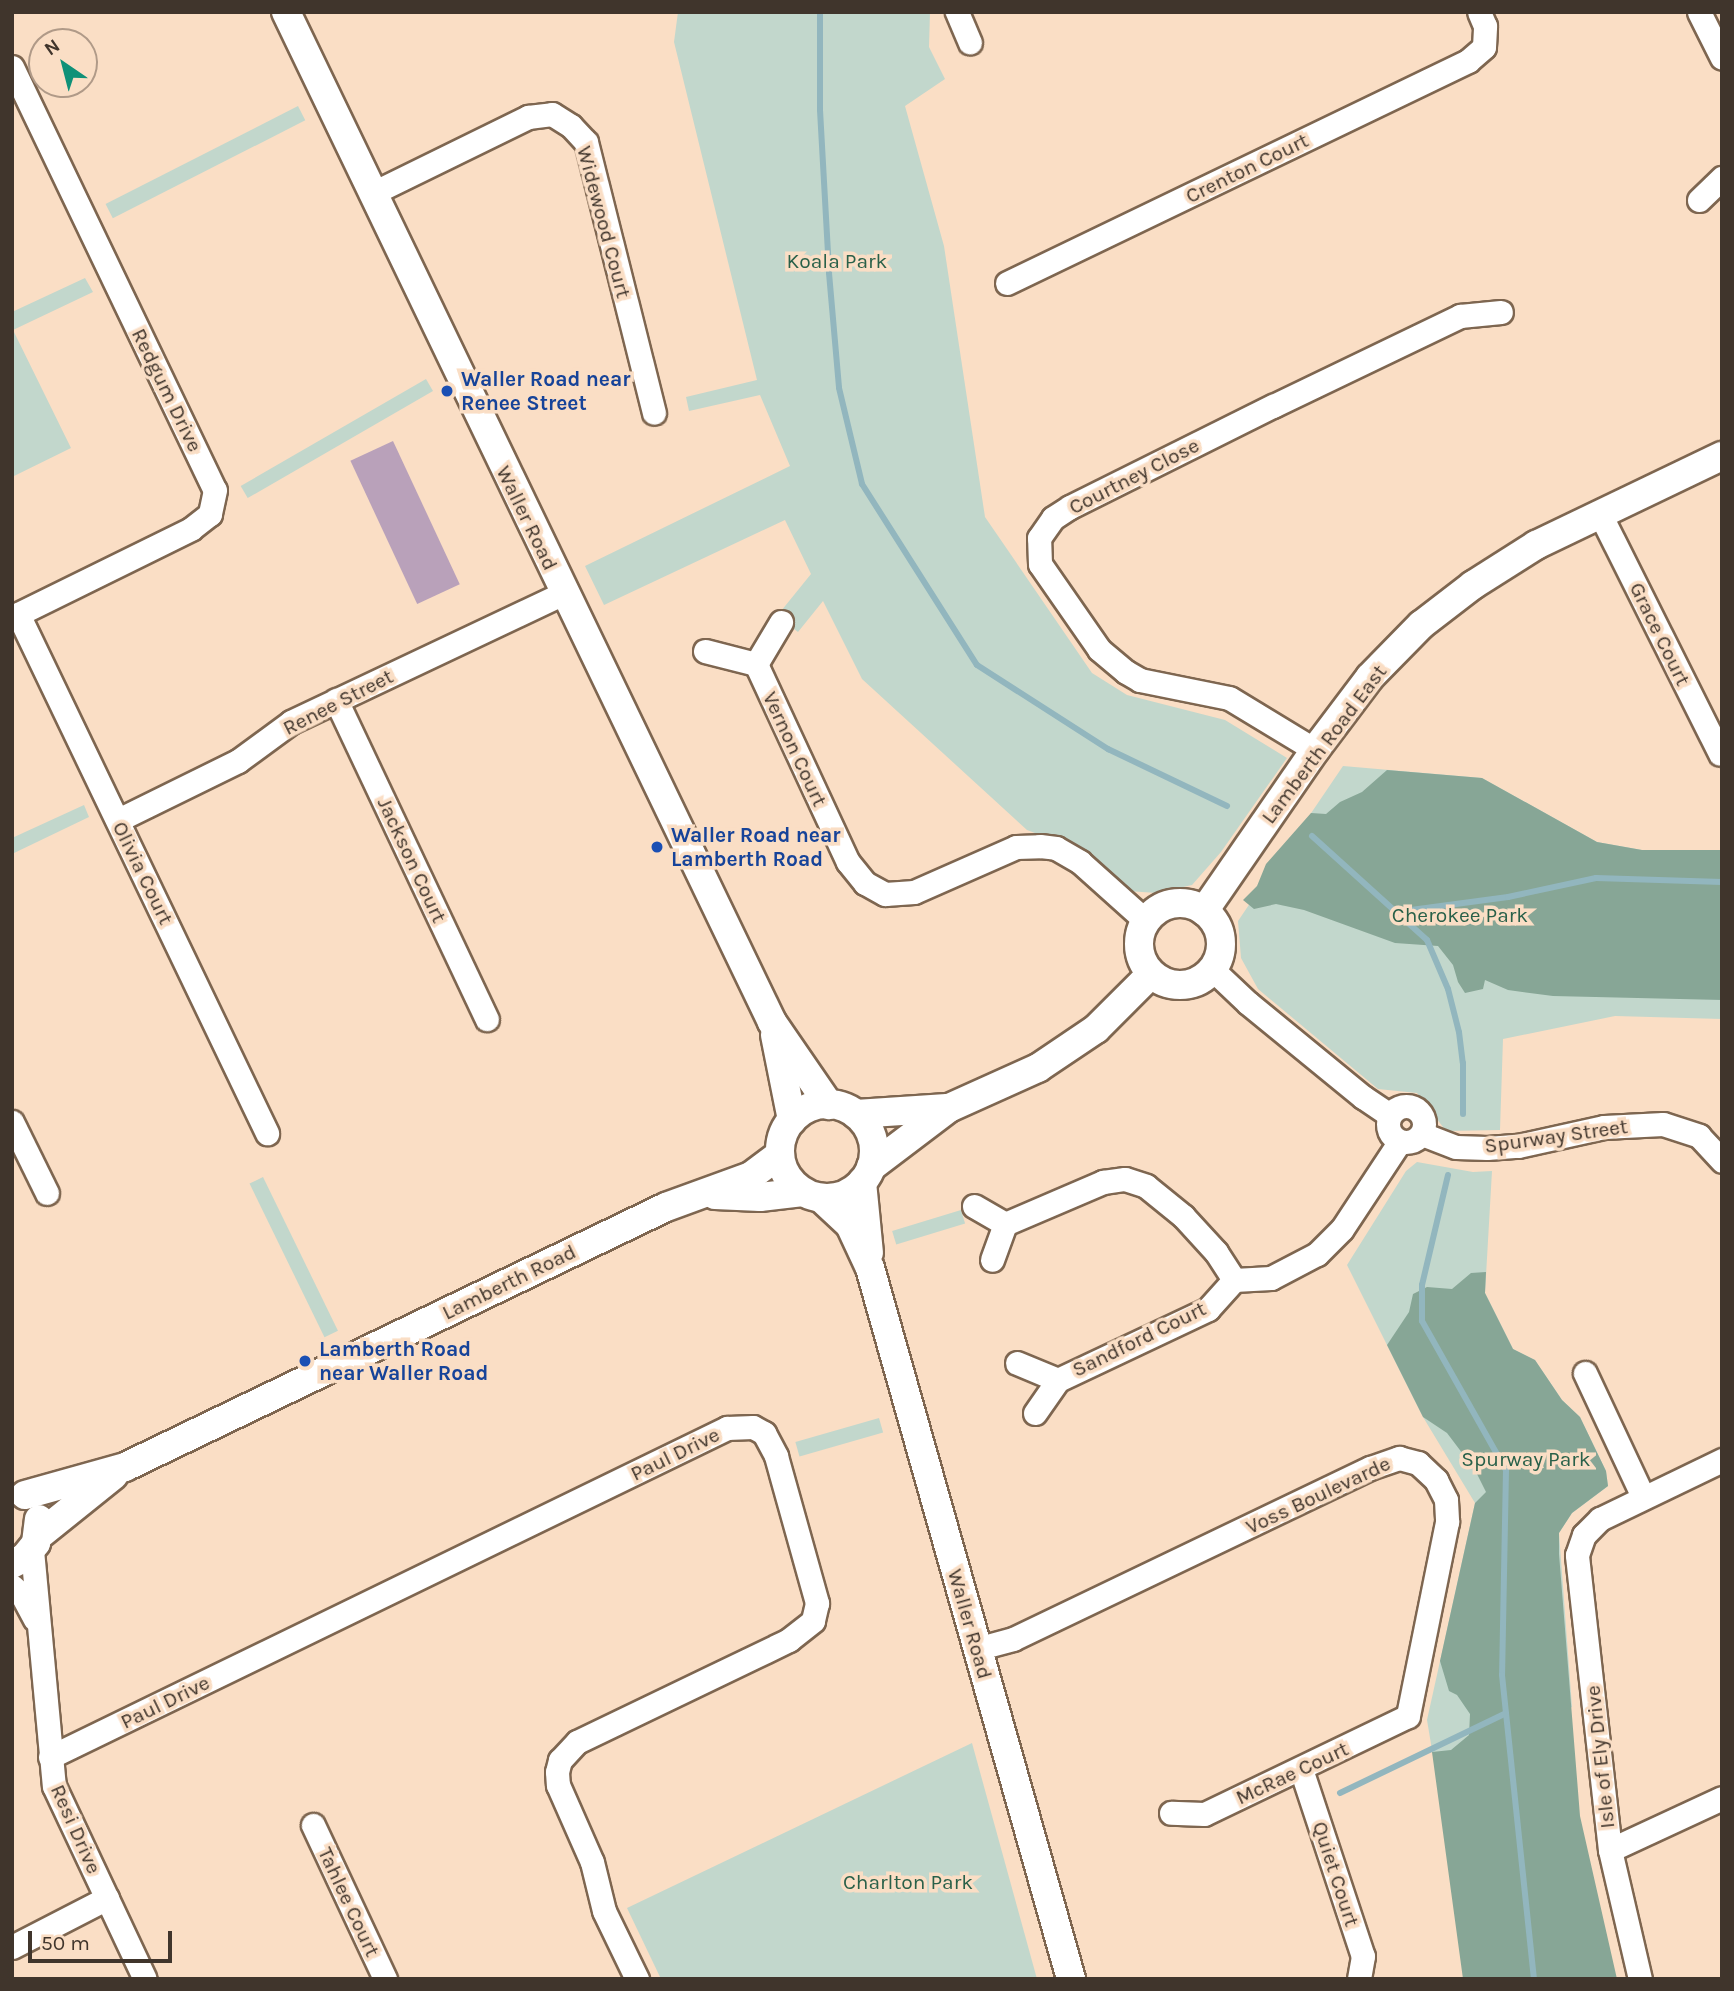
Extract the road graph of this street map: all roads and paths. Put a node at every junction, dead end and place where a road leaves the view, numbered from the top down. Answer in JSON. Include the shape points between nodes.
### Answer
{"nodes":[{"id":1,"x":286,"y":12,"type":"edge"},
{"id":2,"x":957,"y":12,"type":"edge"},
{"id":3,"x":1479,"y":12,"type":"edge"},
{"id":4,"x":1699,"y":12,"type":"edge"},
{"id":5,"x":970,"y":42,"type":"dead end"},
{"id":6,"x":1722,"y":58,"type":"edge"},
{"id":7,"x":12,"y":67,"type":"edge"},
{"id":8,"x":1722,"y":178,"type":"edge"},
{"id":9,"x":373,"y":193,"type":"junction"},
{"id":10,"x":1699,"y":200,"type":"dead end"},
{"id":11,"x":1007,"y":283,"type":"dead end"},
{"id":12,"x":1501,"y":312,"type":"dead end"},
{"id":13,"x":654,"y":413,"type":"dead end"},
{"id":14,"x":1722,"y":456,"type":"edge"},
{"id":15,"x":1600,"y":514,"type":"junction"},
{"id":16,"x":564,"y":593,"type":"junction"},
{"id":17,"x":15,"y":615,"type":"edge"},
{"id":18,"x":782,"y":622,"type":"dead end"},
{"id":19,"x":705,"y":651,"type":"dead end"},
{"id":20,"x":756,"y":664,"type":"junction"},
{"id":21,"x":336,"y":701,"type":"junction"},
{"id":22,"x":1315,"y":750,"type":"junction"},
{"id":23,"x":1720,"y":754,"type":"dead end"},
{"id":24,"x":118,"y":820,"type":"junction"},
{"id":25,"x":1204,"y":911,"type":"junction"},
{"id":26,"x":1146,"y":921,"type":"junction"},
{"id":27,"x":1212,"y":969,"type":"junction"},
{"id":28,"x":1151,"y":974,"type":"junction"},
{"id":29,"x":487,"y":1019,"type":"dead end"},
{"id":30,"x":772,"y":1022,"type":"junction"},
{"id":31,"x":829,"y":1105,"type":"junction"},
{"id":32,"x":949,"y":1108,"type":"junction"},
{"id":33,"x":856,"y":1114,"type":"junction"},
{"id":34,"x":1390,"y":1115,"type":"junction"},
{"id":35,"x":792,"y":1120,"type":"junction"},
{"id":36,"x":12,"y":1122,"type":"edge"},
{"id":37,"x":267,"y":1133,"type":"dead end"},
{"id":38,"x":1411,"y":1138,"type":"junction"},
{"id":39,"x":780,"y":1154,"type":"junction"},
{"id":40,"x":1722,"y":1161,"type":"edge"},
{"id":41,"x":866,"y":1174,"type":"junction"},
{"id":42,"x":47,"y":1193,"type":"dead end"},
{"id":43,"x":706,"y":1194,"type":"junction"},
{"id":44,"x":812,"y":1195,"type":"junction"},
{"id":45,"x":974,"y":1206,"type":"dead end"},
{"id":46,"x":1005,"y":1224,"type":"junction"},
{"id":47,"x":992,"y":1260,"type":"dead end"},
{"id":48,"x":870,"y":1268,"type":"junction"},
{"id":49,"x":1234,"y":1280,"type":"junction"},
{"id":50,"x":1017,"y":1363,"type":"dead end"},
{"id":51,"x":1585,"y":1373,"type":"dead end"},
{"id":52,"x":1058,"y":1380,"type":"junction"},
{"id":53,"x":1035,"y":1413,"type":"dead end"},
{"id":54,"x":1722,"y":1460,"type":"edge"},
{"id":55,"x":125,"y":1466,"type":"junction"},
{"id":56,"x":19,"y":1491,"type":"edge"},
{"id":57,"x":1643,"y":1497,"type":"junction"},
{"id":58,"x":27,"y":1550,"type":"edge"},
{"id":59,"x":12,"y":1586,"type":"edge"},
{"id":60,"x":40,"y":1628,"type":"junction"},
{"id":61,"x":976,"y":1649,"type":"junction"},
{"id":62,"x":1408,"y":1716,"type":"joint"},
{"id":63,"x":50,"y":1757,"type":"junction"},
{"id":64,"x":1301,"y":1769,"type":"junction"},
{"id":65,"x":1722,"y":1798,"type":"edge"},
{"id":66,"x":1171,"y":1813,"type":"dead end"},
{"id":67,"x":313,"y":1825,"type":"dead end"},
{"id":68,"x":1610,"y":1850,"type":"junction"},
{"id":69,"x":107,"y":1898,"type":"junction"},
{"id":70,"x":12,"y":1947,"type":"edge"},
{"id":71,"x":145,"y":1979,"type":"edge"},
{"id":72,"x":385,"y":1979,"type":"edge"},
{"id":73,"x":636,"y":1979,"type":"edge"},
{"id":74,"x":1071,"y":1979,"type":"edge"},
{"id":75,"x":1359,"y":1979,"type":"edge"},
{"id":76,"x":1640,"y":1979,"type":"edge"}],
"edges":[{"from":1,"to":9,"type":"street","name":"Waller Road"},
{"from":2,"to":5,"type":"street"},
{"from":3,"to":11,"type":"street","name":"Crenton Court","via":[[1485,26],[1484,47],[1468,61]]},
{"from":4,"to":6,"type":"street"},
{"from":7,"to":17,"type":"street","name":"Redgum Drive","via":[[215,490],[210,514],[191,529]]},
{"from":8,"to":10,"type":"street"},
{"from":9,"to":13,"type":"street","name":"Widewood Court","via":[[528,117],[552,114],[571,126],[586,142]]},
{"from":9,"to":16,"type":"street","name":"Waller Road"},
{"from":12,"to":22,"type":"street","name":"Courtney Close","via":[[1460,316],[1273,406],[1070,507],[1053,518],[1039,538],[1040,564],[1100,649],[1126,672],[1140,680],[1229,698]]},
{"from":14,"to":15,"type":"street","name":"Lamberth Road East"},
{"from":15,"to":22,"type":"street","name":"Lamberth Road East","via":[[1536,545],[1472,585],[1421,625],[1370,677]]},
{"from":15,"to":23,"type":"street","name":"Grace Court"},
{"from":16,"to":21,"type":"street","name":"Renee Street"},
{"from":16,"to":30,"type":"street","name":"Waller Road"},
{"from":17,"to":24,"type":"street","name":"Olivia Court"},
{"from":18,"to":20,"type":"street"},
{"from":19,"to":20,"type":"street"},
{"from":20,"to":26,"type":"street","name":"Vernon Court","via":[[848,862],[865,883],[885,894],[914,892],[1016,846],[1056,848],[1080,862]]},
{"from":21,"to":24,"type":"street","name":"Renee Street","via":[[291,722],[237,761]]},
{"from":21,"to":29,"type":"street","name":"Jackson Court"},
{"from":22,"to":25,"type":"street","name":"Lamberth Road East"},
{"from":24,"to":37,"type":"street","name":"Olivia Court"},
{"from":25,"to":26,"type":"street","via":[[1180,903],[1167,905]]},
{"from":25,"to":27,"type":"street","via":[[1219,932],[1221,945]]},
{"from":26,"to":28,"type":"street","via":[[1139,948]]},
{"from":27,"to":28,"type":"street","via":[[1202,978],[1176,985]]},
{"from":27,"to":34,"type":"street","via":[[1352,1089]]},
{"from":28,"to":32,"type":"street","via":[[1096,1028],[1049,1060]]},
{"from":30,"to":31,"type":"street","name":"Waller Road"},
{"from":30,"to":35,"type":"street","name":"Waller Road"},
{"from":31,"to":33,"type":"street"},
{"from":31,"to":35,"type":"street","via":[[809,1108]]},
{"from":32,"to":33,"type":"street"},
{"from":32,"to":41,"type":"street"},
{"from":33,"to":41,"type":"street","via":[[872,1138]]},
{"from":34,"to":38,"type":"street","via":[[1389,1130]]},
{"from":34,"to":38,"type":"street","via":[[1402,1106],[1416,1108],[1424,1120]]},
{"from":35,"to":39,"type":"street"},
{"from":36,"to":42,"type":"street"},
{"from":38,"to":40,"type":"street","name":"Spurway Street","via":[[1487,1149],[1604,1127],[1663,1124],[1699,1136]]},
{"from":38,"to":49,"type":"street","via":[[1342,1229],[1317,1254],[1270,1278]]},
{"from":39,"to":43,"type":"street","name":"Lamberth Road","via":[[751,1176]]},
{"from":39,"to":44,"type":"street","via":[[791,1182]]},
{"from":41,"to":44,"type":"street","via":[[850,1192]]},
{"from":41,"to":48,"type":"street","name":"Waller Road"},
{"from":43,"to":44,"type":"street","name":"Lamberth Road"},
{"from":43,"to":55,"type":"street","name":"Lamberth Road","via":[[666,1207]]},
{"from":44,"to":48,"type":"street","name":"Waller Road","via":[[850,1225]]},
{"from":45,"to":46,"type":"street"},
{"from":46,"to":47,"type":"street"},
{"from":46,"to":49,"type":"street","via":[[1103,1181],[1125,1179],[1146,1186],[1183,1216]]},
{"from":48,"to":61,"type":"street","name":"Waller Road"},
{"from":49,"to":52,"type":"street","name":"Sandford Court","via":[[1208,1309]]},
{"from":50,"to":52,"type":"street","name":"Sandford Court"},
{"from":51,"to":57,"type":"street"},
{"from":52,"to":53,"type":"street","name":"Sandford Court"},
{"from":54,"to":57,"type":"street"},
{"from":55,"to":56,"type":"street","name":"Lamberth Road"},
{"from":55,"to":58,"type":"street","name":"Lamberth Road"},
{"from":56,"to":58,"type":"street","name":"Lamberth Road","via":[[38,1514]]},
{"from":57,"to":68,"type":"street","name":"Isle of Ely Drive","via":[[1600,1520],[1584,1535],[1577,1555]]},
{"from":58,"to":60,"type":"street","name":"Resi Drive"},
{"from":59,"to":60,"type":"street","name":"Resi Drive"},
{"from":60,"to":63,"type":"street","name":"Resi Drive"},
{"from":61,"to":62,"type":"street","name":"Voss Boulevarde","via":[[1013,1639],[1399,1458],[1418,1464],[1436,1480],[1446,1500],[1447,1522]]},
{"from":61,"to":74,"type":"street","name":"Waller Road"},
{"from":62,"to":64,"type":"street","name":"McRae Court"},
{"from":63,"to":69,"type":"street","name":"Resi Drive","via":[[54,1786]]},
{"from":63,"to":73,"type":"street","name":"Paul Drive","via":[[727,1428],[753,1427],[764,1433],[776,1456],[817,1603],[813,1621],[789,1640],[577,1742],[560,1760],[557,1772],[558,1785],[592,1862],[604,1911]]},
{"from":64,"to":66,"type":"street","name":"McRae Court","via":[[1205,1814]]},
{"from":64,"to":75,"type":"street","name":"Quiet Court","via":[[1363,1956]]},
{"from":65,"to":68,"type":"street"},
{"from":67,"to":72,"type":"street","name":"Tahlee Court"},
{"from":68,"to":76,"type":"street","name":"Isle of Ely Drive"},
{"from":69,"to":70,"type":"street"},
{"from":69,"to":71,"type":"street","name":"Resi Drive"}]}
